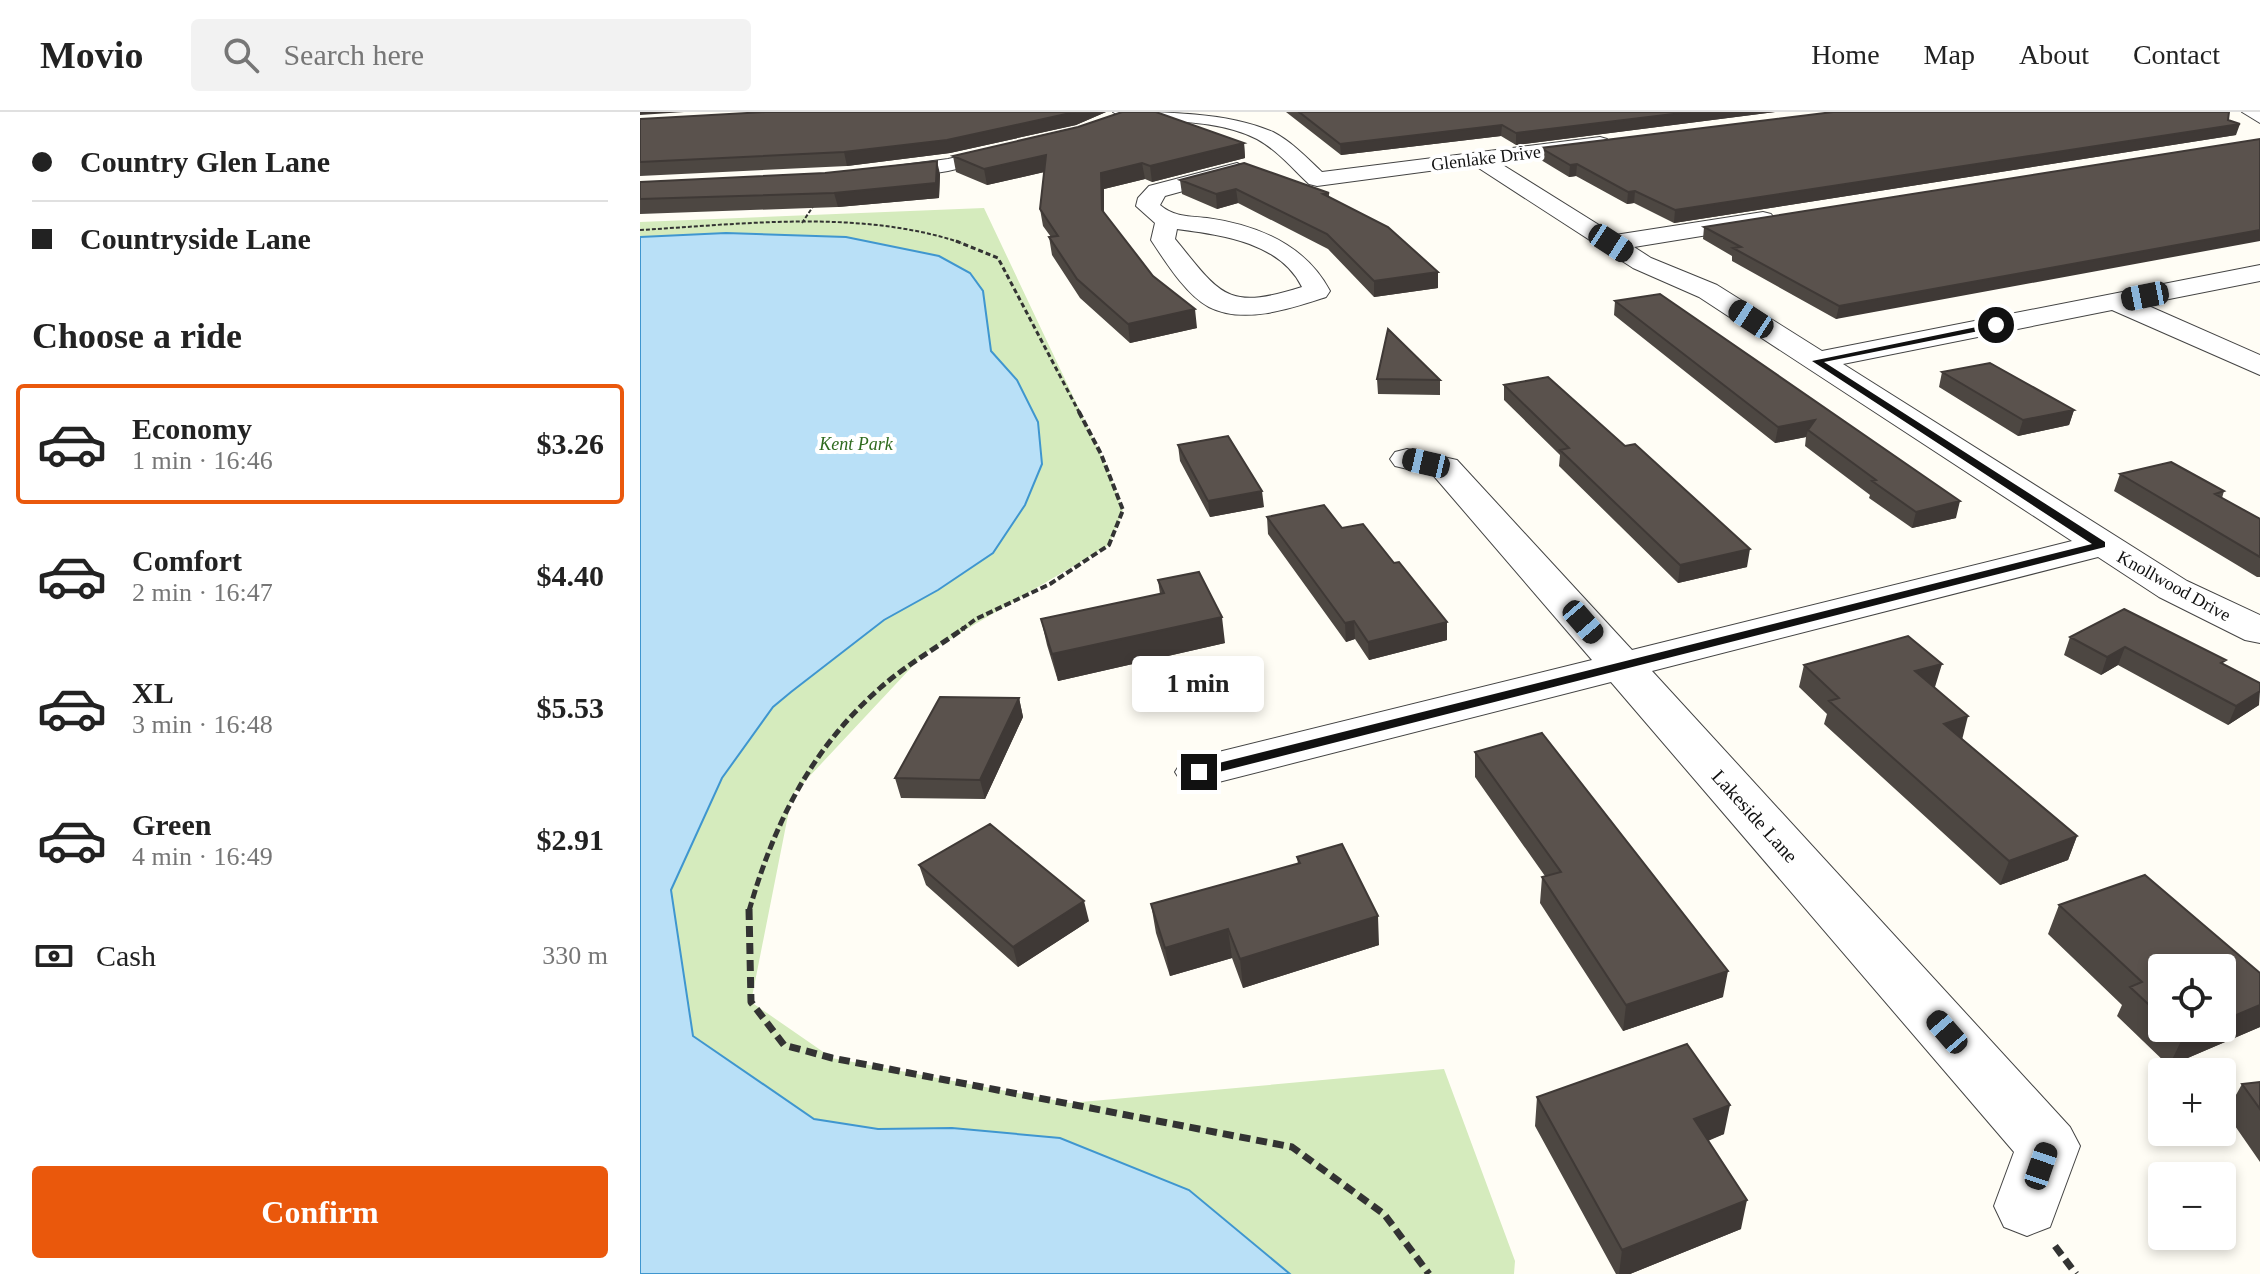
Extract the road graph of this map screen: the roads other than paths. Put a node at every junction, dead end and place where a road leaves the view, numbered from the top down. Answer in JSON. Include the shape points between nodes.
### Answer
{"nodes":[{"id":1,"x":1232,"y":112,"type":"edge"},
{"id":2,"x":2252,"y":112,"type":"edge"},
{"id":3,"x":1122,"y":116,"type":"edge"},
{"id":4,"x":2260,"y":117,"type":"edge"},
{"id":5,"x":1207,"y":122,"type":"junction"},
{"id":6,"x":1616,"y":141,"type":"edge"},
{"id":7,"x":1036,"y":144,"type":"edge"},
{"id":8,"x":1478,"y":159,"type":"junction"},
{"id":9,"x":1295,"y":160,"type":"junction"},
{"id":10,"x":829,"y":180,"type":"edge"},
{"id":11,"x":1784,"y":216,"type":"edge"},
{"id":12,"x":1167,"y":221,"type":"junction"},
{"id":13,"x":1611,"y":243,"type":"junction"},
{"id":14,"x":2260,"y":273,"type":"edge"},
{"id":15,"x":2116,"y":302,"type":"junction"},
{"id":16,"x":1816,"y":361,"type":"junction"},
{"id":17,"x":2260,"y":366,"type":"edge"},
{"id":18,"x":1407,"y":459,"type":"dead end"},
{"id":19,"x":2101,"y":545,"type":"junction"},
{"id":20,"x":2260,"y":631,"type":"edge"},
{"id":21,"x":1622,"y":666,"type":"junction"},
{"id":22,"x":1199,"y":772,"type":"dead end"},
{"id":23,"x":2027,"y":1206,"type":"dead end"}],
"edges":[{"from":1,"to":5,"type":"street"},
{"from":2,"to":4,"type":"street"},
{"from":3,"to":5,"type":"street"},
{"from":5,"to":9,"type":"street","via":[[1263,135]]},
{"from":6,"to":8,"type":"street","name":"Glenlake Drive"},
{"from":7,"to":10,"type":"street","via":[[929,169]]},
{"from":8,"to":9,"type":"street","name":"Glenlake Drive","via":[[1317,179]]},
{"from":8,"to":13,"type":"street","name":"Knollwood Drive"},
{"from":9,"to":12,"type":"street","via":[[1236,169],[1157,191],[1148,206]]},
{"from":11,"to":13,"type":"street"},
{"from":12,"to":12,"type":"street","via":[[1163,240],[1217,301],[1233,306],[1274,303],[1317,291],[1302,268],[1276,249],[1213,226]]},
{"from":13,"to":16,"type":"street","name":"Knollwood Drive","via":[[1642,263],[1708,291]]},
{"from":14,"to":15,"type":"street"},
{"from":15,"to":16,"type":"street"},
{"from":15,"to":17,"type":"street"},
{"from":16,"to":19,"type":"street","name":"Knollwood Drive"},
{"from":18,"to":21,"type":"street","name":"Lakeside Lane","via":[[1445,467]]},
{"from":19,"to":20,"type":"street","name":"Knollwood Drive","via":[[2173,589]]},
{"from":19,"to":21,"type":"street"},
{"from":21,"to":22,"type":"street"},
{"from":21,"to":23,"type":"street","name":"Lakeside Lane","via":[[2048,1146]]}]}
